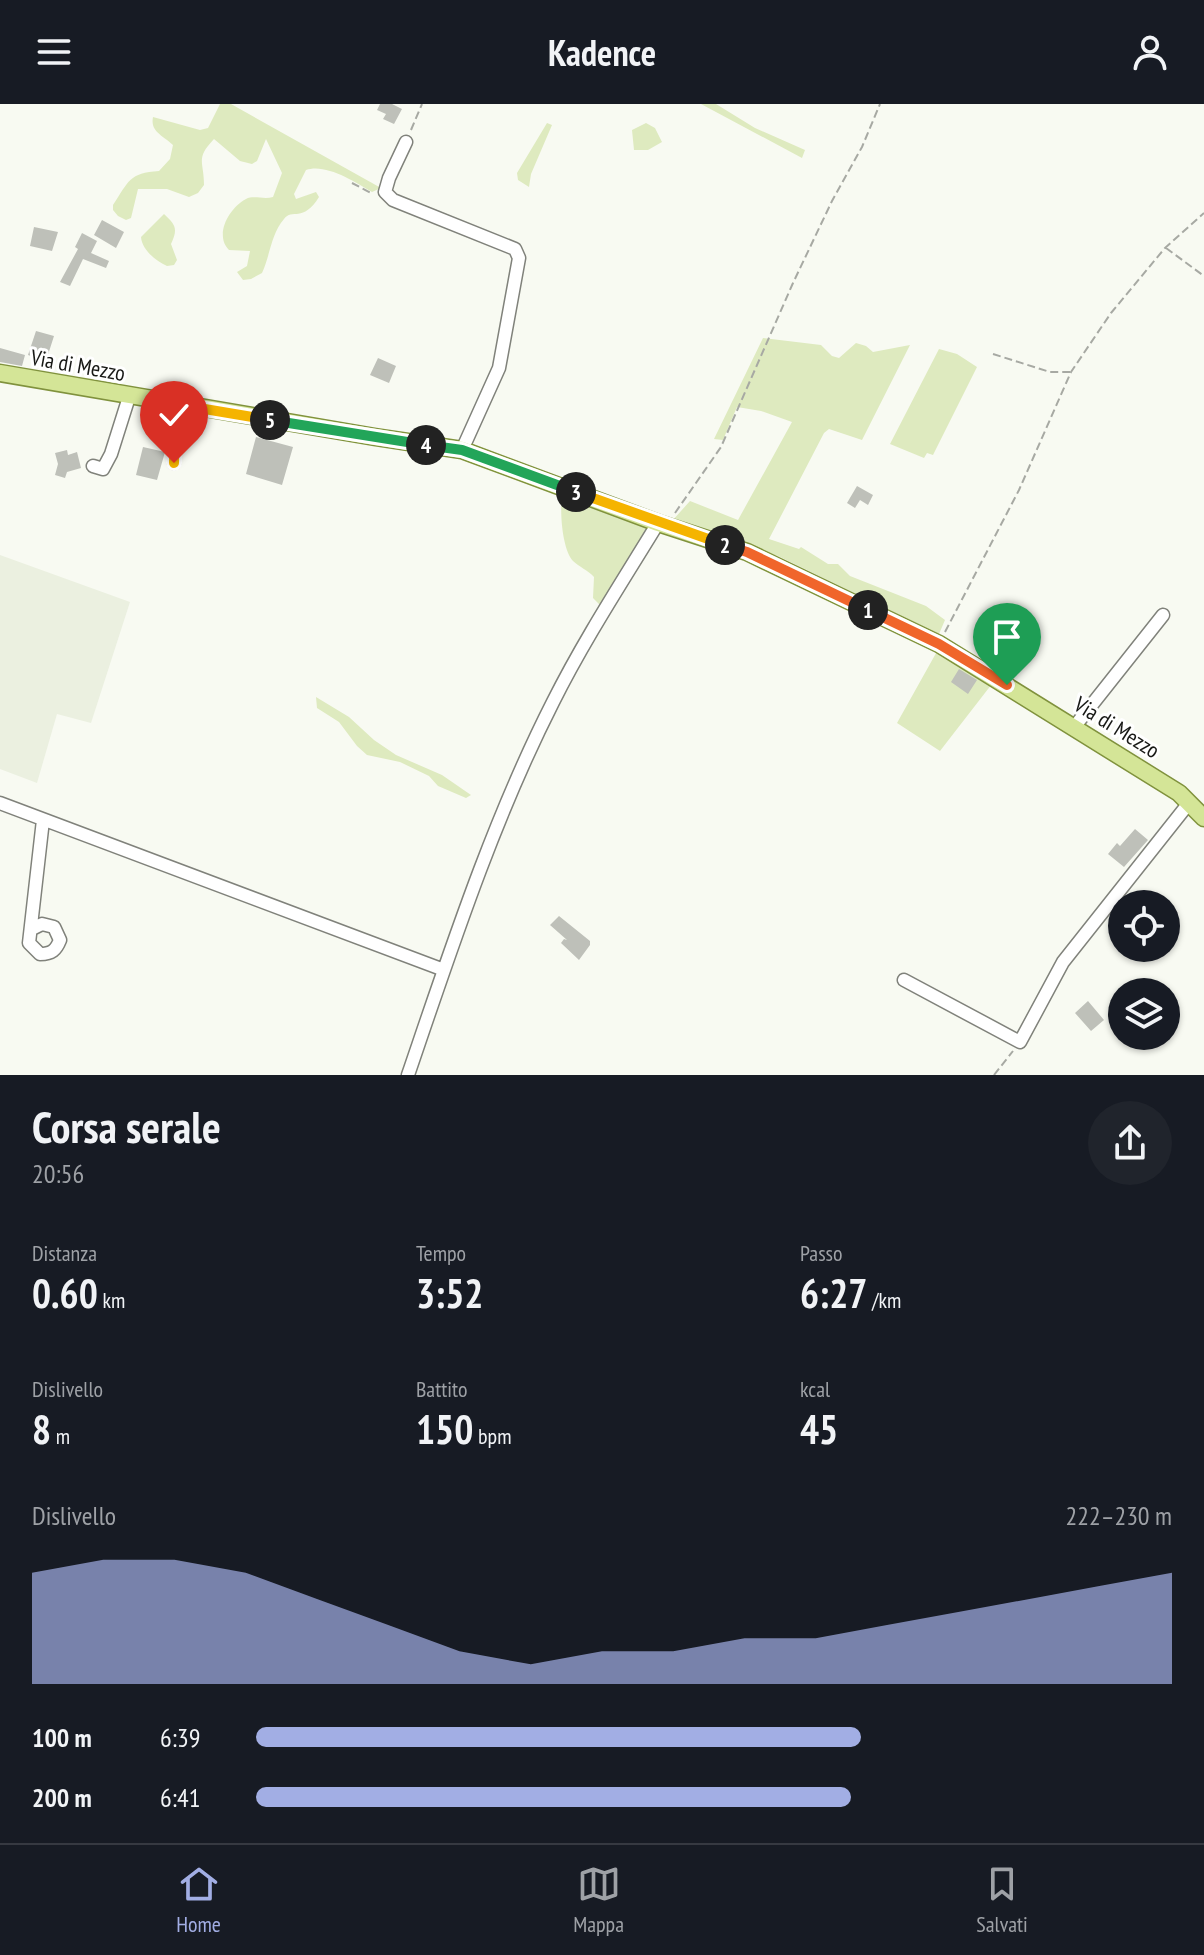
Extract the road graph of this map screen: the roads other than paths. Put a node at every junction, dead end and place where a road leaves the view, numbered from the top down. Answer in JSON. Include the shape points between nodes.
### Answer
{"nodes":[{"id":1,"x":406,"y":142,"type":"road end"},
{"id":2,"x":0,"y":373,"type":"edge"},
{"id":3,"x":129,"y":397,"type":"junction"},
{"id":4,"x":175,"y":404,"type":"junction"},
{"id":5,"x":462,"y":450,"type":"junction"},
{"id":6,"x":174,"y":463,"type":"dead end"},
{"id":7,"x":93,"y":466,"type":"dead end"},
{"id":8,"x":658,"y":523,"type":"junction"},
{"id":9,"x":1163,"y":615,"type":"dead end"},
{"id":10,"x":1075,"y":726,"type":"junction"},
{"id":11,"x":0,"y":803,"type":"edge"},
{"id":12,"x":1189,"y":803,"type":"junction"},
{"id":13,"x":1204,"y":818,"type":"edge"},
{"id":14,"x":43,"y":820,"type":"junction"},
{"id":15,"x":32,"y":929,"type":"dead end"},
{"id":16,"x":444,"y":970,"type":"junction"},
{"id":17,"x":904,"y":980,"type":"dead end"},
{"id":18,"x":408,"y":1075,"type":"edge"}],
"edges":[{"from":1,"to":5,"type":"street","via":[[385,192],[393,200],[515,249],[519,258],[499,368]]},
{"from":2,"to":3,"type":"main road","name":"Via di Mezzo"},
{"from":3,"to":4,"type":"main road","name":"Via di Mezzo"},
{"from":3,"to":7,"type":"street","via":[[111,454],[103,469]]},
{"from":4,"to":5,"type":"main road","name":"Via di Mezzo"},
{"from":4,"to":6,"type":"street"},
{"from":5,"to":8,"type":"main road","name":"Via di Mezzo"},
{"from":8,"to":10,"type":"main road","name":"Via di Mezzo","via":[[747,552],[939,644]]},
{"from":8,"to":16,"type":"street","via":[[554,701]]},
{"from":9,"to":10,"type":"street"},
{"from":10,"to":12,"type":"main road","name":"Via di Mezzo"},
{"from":11,"to":14,"type":"street"},
{"from":12,"to":13,"type":"main road","name":"Via di Mezzo"},
{"from":12,"to":17,"type":"street","via":[[1063,962],[1020,1042]]},
{"from":14,"to":15,"type":"street"},
{"from":14,"to":16,"type":"street"},
{"from":16,"to":18,"type":"street"}]}
